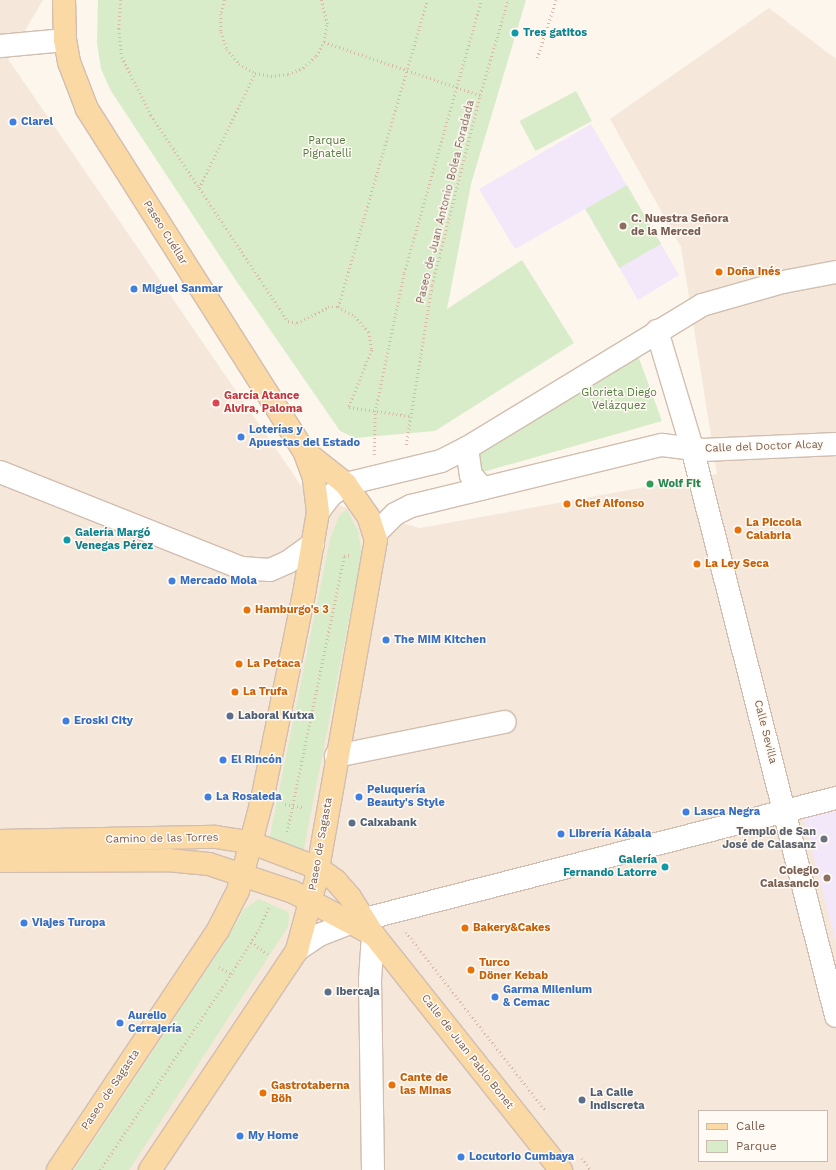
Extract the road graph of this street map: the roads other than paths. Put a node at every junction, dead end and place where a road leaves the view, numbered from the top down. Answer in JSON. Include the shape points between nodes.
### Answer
{"nodes":[{"id":1,"x":64,"y":0,"type":"edge"},
{"id":2,"x":65,"y":40,"type":"junction"},
{"id":3,"x":0,"y":46,"type":"edge"},
{"id":4,"x":836,"y":272,"type":"edge"},
{"id":5,"x":657,"y":331,"type":"junction"},
{"id":6,"x":836,"y":444,"type":"edge"},
{"id":7,"x":467,"y":448,"type":"junction"},
{"id":8,"x":692,"y":448,"type":"junction"},
{"id":9,"x":304,"y":451,"type":"junction"},
{"id":10,"x":0,"y":472,"type":"edge"},
{"id":11,"x":346,"y":484,"type":"junction"},
{"id":12,"x":483,"y":489,"type":"junction"},
{"id":13,"x":318,"y":512,"type":"junction"},
{"id":14,"x":375,"y":534,"type":"junction"},
{"id":15,"x":313,"y":544,"type":"junction"},
{"id":16,"x":505,"y":722,"type":"dead end"},
{"id":17,"x":336,"y":756,"type":"junction"},
{"id":18,"x":836,"y":798,"type":"edge"},
{"id":19,"x":785,"y":812,"type":"junction"},
{"id":20,"x":0,"y":841,"type":"edge"},
{"id":21,"x":252,"y":843,"type":"junction"},
{"id":22,"x":0,"y":861,"type":"edge"},
{"id":23,"x":318,"y":868,"type":"junction"},
{"id":24,"x":244,"y":874,"type":"junction"},
{"id":25,"x":311,"y":900,"type":"junction"},
{"id":26,"x":363,"y":925,"type":"junction"},
{"id":27,"x":297,"y":950,"type":"junction"},
{"id":28,"x":836,"y":1016,"type":"edge"},
{"id":29,"x":58,"y":1170,"type":"edge"},
{"id":30,"x":150,"y":1170,"type":"edge"},
{"id":31,"x":373,"y":1170,"type":"edge"},
{"id":32,"x":560,"y":1170,"type":"edge"}],
"edges":[{"from":1,"to":2,"type":"main road","name":"Paseo Cuéllar"},
{"from":2,"to":3,"type":"street"},
{"from":2,"to":9,"type":"main road","name":"Paseo Cuéllar","via":[[77,89],[87,109]]},
{"from":4,"to":5,"type":"street","via":[[723,297],[702,305]]},
{"from":5,"to":7,"type":"street"},
{"from":5,"to":8,"type":"street"},
{"from":6,"to":8,"type":"street","name":"Calle del Doctor Alcay"},
{"from":7,"to":11,"type":"street","via":[[441,461]]},
{"from":7,"to":12,"type":"street","via":[[470,475]]},
{"from":8,"to":12,"type":"street","via":[[662,444],[554,469]]},
{"from":8,"to":19,"type":"street","name":"Calle Sevilla"},
{"from":9,"to":11,"type":"main road","name":"Paseo Cuéllar"},
{"from":9,"to":13,"type":"main road","name":"Paseo Cuéllar","via":[[314,478]]},
{"from":10,"to":15,"type":"street","via":[[241,568],[270,570],[288,562]]},
{"from":11,"to":13,"type":"street","via":[[330,496]]},
{"from":11,"to":14,"type":"main road","name":"Paseo de Sagasta","via":[[368,516]]},
{"from":12,"to":14,"type":"street","via":[[402,509]]},
{"from":13,"to":15,"type":"main road","name":"Paseo de Sagasta"},
{"from":14,"to":17,"type":"main road","name":"Paseo de Sagasta","via":[[374,553]]},
{"from":15,"to":21,"type":"main road","name":"Paseo de Sagasta"},
{"from":16,"to":17,"type":"street"},
{"from":17,"to":23,"type":"main road","name":"Paseo de Sagasta"},
{"from":18,"to":19,"type":"street"},
{"from":19,"to":26,"type":"street"},
{"from":19,"to":28,"type":"street","name":"Calle Sevilla"},
{"from":20,"to":21,"type":"main road","name":"Camino de las Torres","via":[[216,837]]},
{"from":21,"to":23,"type":"main road","name":"Camino de las Torres"},
{"from":21,"to":24,"type":"main road","name":"Paseo de Sagasta"},
{"from":22,"to":24,"type":"main road","name":"Camino de las Torres","via":[[173,860],[209,864]]},
{"from":23,"to":25,"type":"main road","name":"Paseo de Sagasta"},
{"from":23,"to":26,"type":"main road","name":"Calle de Juan Pablo Bonet","via":[[343,888]]},
{"from":24,"to":25,"type":"main road","name":"Camino de las Torres"},
{"from":24,"to":29,"type":"main road","name":"Paseo de Sagasta","via":[[224,920]]},
{"from":25,"to":26,"type":"main road","name":"Calle de Juan Pablo Bonet"},
{"from":25,"to":27,"type":"main road","name":"Paseo de Sagasta"},
{"from":26,"to":27,"type":"street","via":[[319,935]]},
{"from":26,"to":31,"type":"street","via":[[370,980]]},
{"from":26,"to":32,"type":"main road","name":"Calle de Juan Pablo Bonet"},
{"from":27,"to":30,"type":"main road","name":"Paseo de Sagasta"}]}
